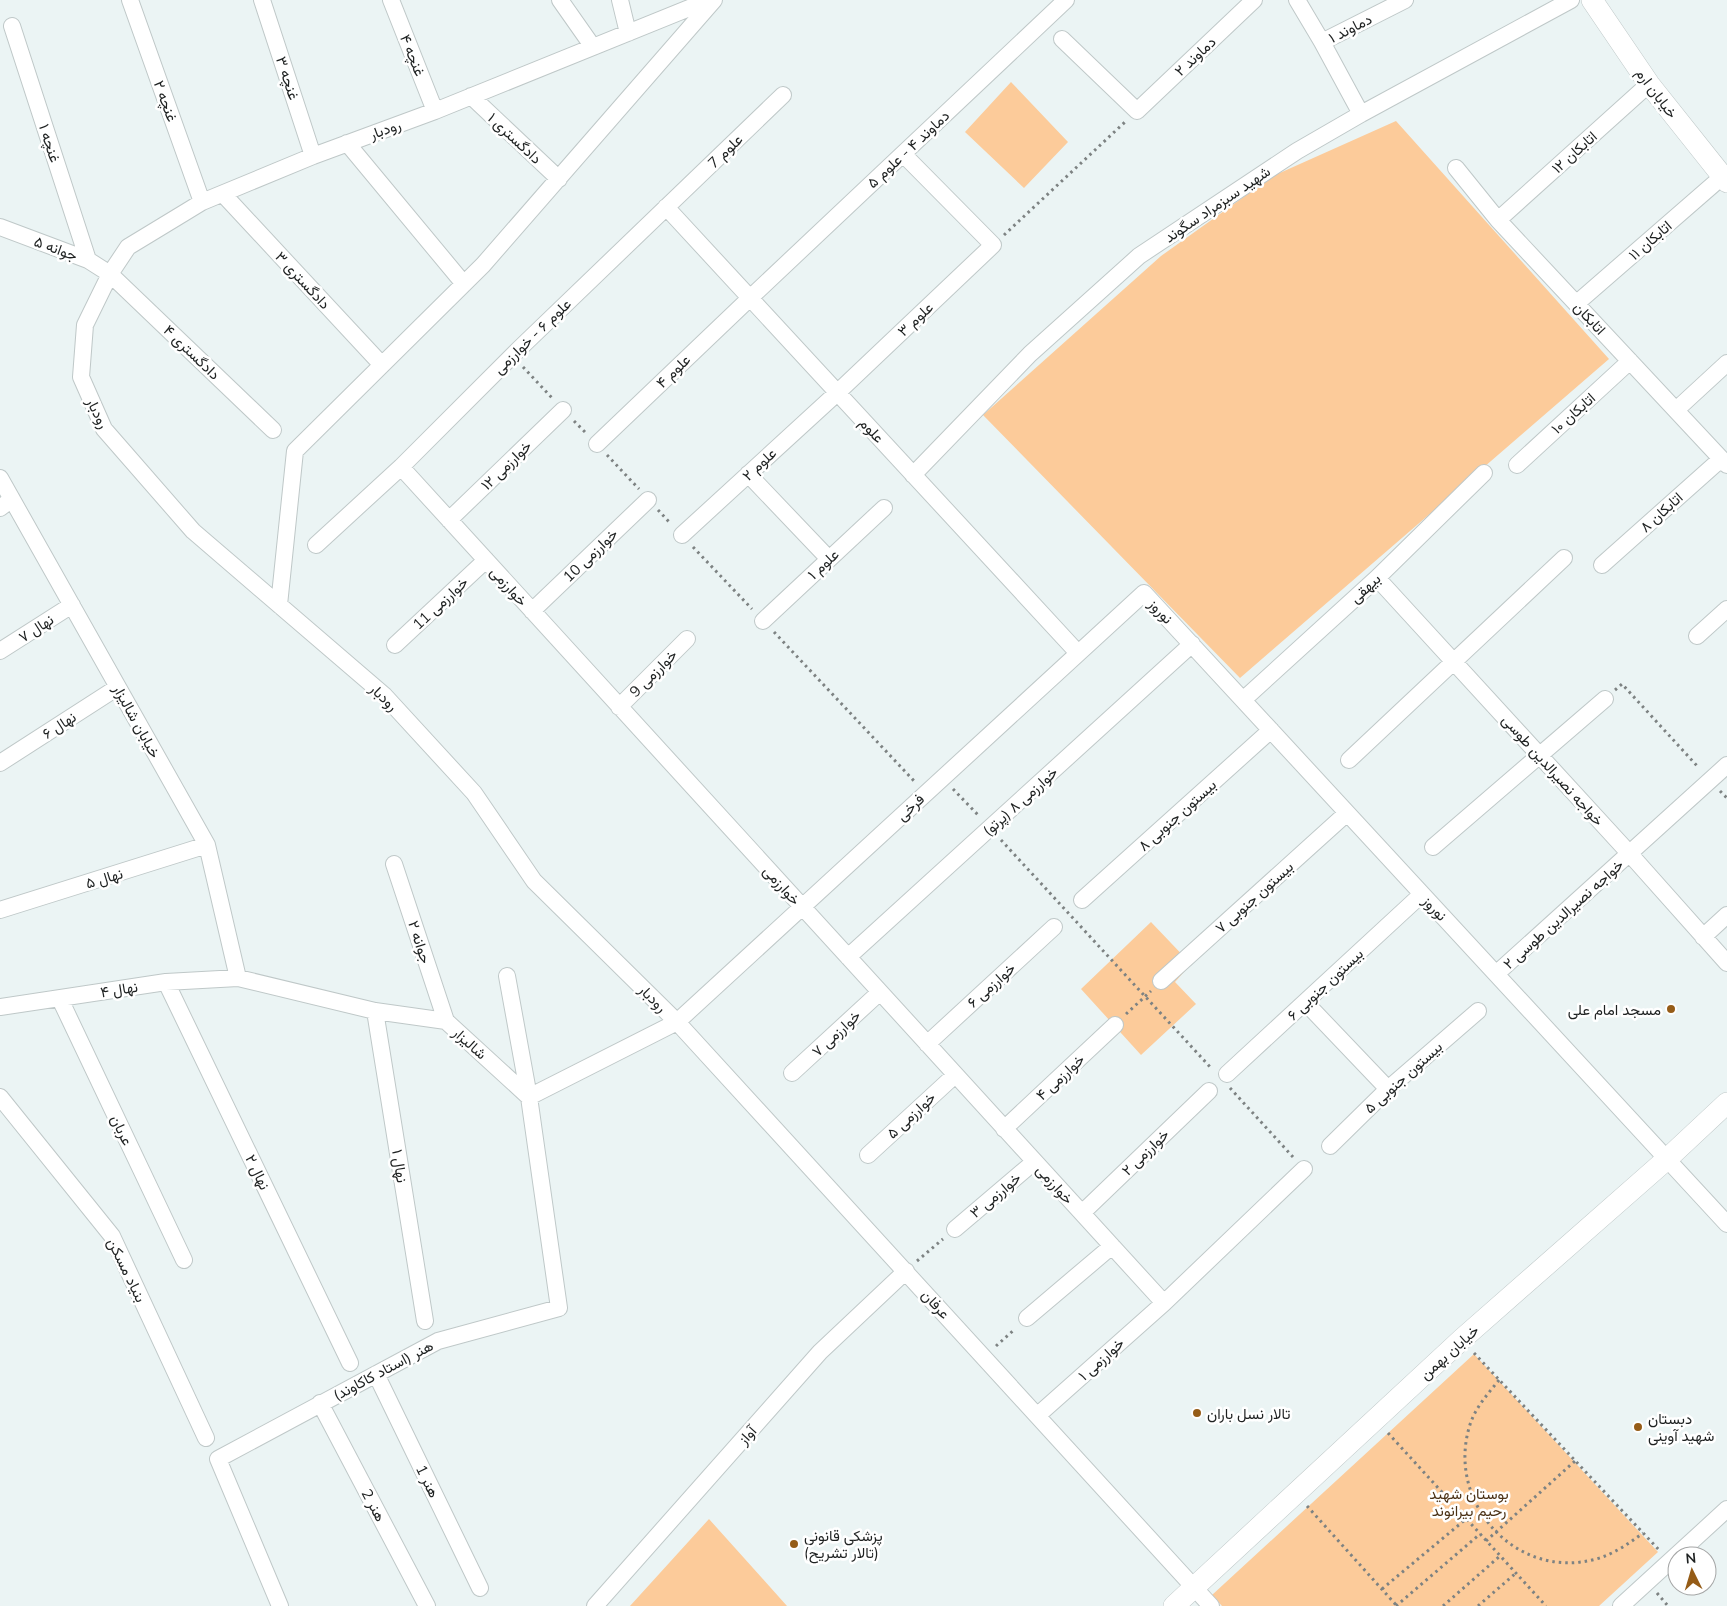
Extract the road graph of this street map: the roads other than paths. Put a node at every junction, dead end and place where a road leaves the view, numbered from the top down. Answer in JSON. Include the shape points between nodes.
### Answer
{"nodes":[{"id":1,"x":130,"y":0,"type":"edge"},
{"id":2,"x":262,"y":0,"type":"edge"},
{"id":3,"x":391,"y":0,"type":"edge"},
{"id":4,"x":560,"y":0,"type":"edge"},
{"id":5,"x":620,"y":0,"type":"edge"},
{"id":6,"x":709,"y":0,"type":"edge"},
{"id":7,"x":714,"y":0,"type":"edge"},
{"id":8,"x":1066,"y":0,"type":"edge"},
{"id":9,"x":1254,"y":0,"type":"edge"},
{"id":10,"x":1297,"y":0,"type":"edge"},
{"id":11,"x":1405,"y":0,"type":"edge"},
{"id":12,"x":1571,"y":0,"type":"edge"},
{"id":13,"x":1592,"y":0,"type":"edge"},
{"id":14,"x":12,"y":26,"type":"dead end"},
{"id":15,"x":628,"y":33,"type":"junction"},
{"id":16,"x":1062,"y":39,"type":"dead end"},
{"id":17,"x":1322,"y":42,"type":"junction"},
{"id":18,"x":593,"y":47,"type":"junction"},
{"id":19,"x":1649,"y":84,"type":"junction"},
{"id":20,"x":783,"y":94,"type":"dead end"},
{"id":21,"x":471,"y":96,"type":"junction"},
{"id":22,"x":435,"y":111,"type":"junction"},
{"id":23,"x":1361,"y":114,"type":"junction"},
{"id":24,"x":347,"y":143,"type":"junction"},
{"id":25,"x":903,"y":154,"type":"junction"},
{"id":26,"x":313,"y":156,"type":"junction"},
{"id":27,"x":1456,"y":168,"type":"dead end"},
{"id":28,"x":559,"y":179,"type":"junction"},
{"id":29,"x":1725,"y":179,"type":"edge"},
{"id":30,"x":223,"y":194,"type":"junction"},
{"id":31,"x":202,"y":202,"type":"junction"},
{"id":32,"x":666,"y":208,"type":"junction"},
{"id":33,"x":1498,"y":220,"type":"junction"},
{"id":34,"x":0,"y":227,"type":"edge"},
{"id":35,"x":88,"y":260,"type":"junction"},
{"id":36,"x":110,"y":274,"type":"junction"},
{"id":37,"x":464,"y":284,"type":"junction"},
{"id":38,"x":750,"y":298,"type":"junction"},
{"id":39,"x":1576,"y":303,"type":"junction"},
{"id":40,"x":1630,"y":361,"type":"junction"},
{"id":41,"x":1727,"y":363,"type":"edge"},
{"id":42,"x":382,"y":365,"type":"junction"},
{"id":43,"x":837,"y":393,"type":"junction"},
{"id":44,"x":564,"y":410,"type":"road end"},
{"id":45,"x":1676,"y":410,"type":"junction"},
{"id":46,"x":273,"y":430,"type":"dead end"},
{"id":47,"x":597,"y":444,"type":"road end"},
{"id":48,"x":1724,"y":462,"type":"edge"},
{"id":49,"x":1516,"y":465,"type":"dead end"},
{"id":50,"x":401,"y":467,"type":"junction"},
{"id":51,"x":1484,"y":473,"type":"dead end"},
{"id":52,"x":748,"y":474,"type":"junction"},
{"id":53,"x":913,"y":475,"type":"junction"},
{"id":54,"x":0,"y":478,"type":"edge"},
{"id":55,"x":648,"y":500,"type":"road end"},
{"id":56,"x":6,"y":503,"type":"edge"},
{"id":57,"x":884,"y":508,"type":"dead end"},
{"id":58,"x":449,"y":520,"type":"junction"},
{"id":59,"x":682,"y":536,"type":"road end"},
{"id":60,"x":316,"y":545,"type":"dead end"},
{"id":61,"x":1564,"y":558,"type":"dead end"},
{"id":62,"x":829,"y":559,"type":"junction"},
{"id":63,"x":486,"y":560,"type":"junction"},
{"id":64,"x":1602,"y":565,"type":"dead end"},
{"id":65,"x":1377,"y":578,"type":"junction"},
{"id":66,"x":1144,"y":593,"type":"joint"},
{"id":67,"x":72,"y":605,"type":"junction"},
{"id":68,"x":279,"y":605,"type":"junction"},
{"id":69,"x":1727,"y":609,"type":"edge"},
{"id":70,"x":532,"y":610,"type":"junction"},
{"id":71,"x":763,"y":620,"type":"road end"},
{"id":72,"x":1696,"y":636,"type":"dead end"},
{"id":73,"x":687,"y":640,"type":"dead end"},
{"id":74,"x":1192,"y":644,"type":"junction"},
{"id":75,"x":395,"y":645,"type":"dead end"},
{"id":76,"x":0,"y":651,"type":"edge"},
{"id":77,"x":1078,"y":653,"type":"junction"},
{"id":78,"x":1455,"y":662,"type":"junction"},
{"id":79,"x":118,"y":687,"type":"junction"},
{"id":80,"x":1605,"y":699,"type":"road end"},
{"id":81,"x":1243,"y":700,"type":"junction"},
{"id":82,"x":619,"y":707,"type":"junction"},
{"id":83,"x":1271,"y":730,"type":"junction"},
{"id":84,"x":1539,"y":754,"type":"junction"},
{"id":85,"x":1349,"y":760,"type":"dead end"},
{"id":86,"x":0,"y":763,"type":"edge"},
{"id":87,"x":1727,"y":765,"type":"edge"},
{"id":88,"x":1347,"y":813,"type":"junction"},
{"id":89,"x":207,"y":845,"type":"junction"},
{"id":90,"x":1433,"y":847,"type":"dead end"},
{"id":91,"x":1629,"y":853,"type":"junction"},
{"id":92,"x":394,"y":864,"type":"dead end"},
{"id":93,"x":1422,"y":894,"type":"junction"},
{"id":94,"x":1082,"y":900,"type":"road end"},
{"id":95,"x":802,"y":906,"type":"junction"},
{"id":96,"x":0,"y":910,"type":"edge"},
{"id":97,"x":1727,"y":915,"type":"edge"},
{"id":98,"x":1054,"y":927,"type":"road end"},
{"id":99,"x":1702,"y":937,"type":"junction"},
{"id":100,"x":848,"y":957,"type":"junction"},
{"id":101,"x":1727,"y":963,"type":"edge"},
{"id":102,"x":1496,"y":974,"type":"junction"},
{"id":103,"x":508,"y":976,"type":"dead end"},
{"id":104,"x":238,"y":978,"type":"junction"},
{"id":105,"x":1161,"y":981,"type":"road end"},
{"id":106,"x":166,"y":982,"type":"junction"},
{"id":107,"x":880,"y":992,"type":"junction"},
{"id":108,"x":60,"y":999,"type":"junction"},
{"id":109,"x":1305,"y":1002,"type":"junction"},
{"id":110,"x":0,"y":1007,"type":"edge"},
{"id":111,"x":375,"y":1011,"type":"junction"},
{"id":112,"x":1478,"y":1011,"type":"dead end"},
{"id":113,"x":446,"y":1021,"type":"junction"},
{"id":114,"x":676,"y":1022,"type":"junction"},
{"id":115,"x":1115,"y":1025,"type":"road end"},
{"id":116,"x":927,"y":1044,"type":"junction"},
{"id":117,"x":792,"y":1073,"type":"dead end"},
{"id":118,"x":955,"y":1075,"type":"junction"},
{"id":119,"x":1223,"y":1077,"type":"road end"},
{"id":120,"x":1388,"y":1089,"type":"junction"},
{"id":121,"x":1209,"y":1091,"type":"dead end"},
{"id":122,"x":528,"y":1096,"type":"junction"},
{"id":123,"x":0,"y":1098,"type":"edge"},
{"id":124,"x":1727,"y":1103,"type":"edge"},
{"id":125,"x":1004,"y":1128,"type":"junction"},
{"id":126,"x":1330,"y":1146,"type":"dead end"},
{"id":127,"x":868,"y":1155,"type":"dead end"},
{"id":128,"x":1667,"y":1159,"type":"junction"},
{"id":129,"x":1034,"y":1162,"type":"junction"},
{"id":130,"x":1304,"y":1169,"type":"road end"},
{"id":131,"x":1082,"y":1213,"type":"junction"},
{"id":132,"x":1727,"y":1224,"type":"edge"},
{"id":133,"x":955,"y":1229,"type":"road end"},
{"id":134,"x":1112,"y":1246,"type":"junction"},
{"id":135,"x":184,"y":1260,"type":"dead end"},
{"id":136,"x":906,"y":1271,"type":"junction"},
{"id":137,"x":1164,"y":1303,"type":"junction"},
{"id":138,"x":1027,"y":1318,"type":"road end"},
{"id":139,"x":425,"y":1321,"type":"dead end"},
{"id":140,"x":350,"y":1363,"type":"dead end"},
{"id":141,"x":376,"y":1374,"type":"junction"},
{"id":142,"x":320,"y":1403,"type":"junction"},
{"id":143,"x":1038,"y":1415,"type":"junction"},
{"id":144,"x":206,"y":1438,"type":"dead end"},
{"id":145,"x":1727,"y":1509,"type":"edge"},
{"id":146,"x":1195,"y":1587,"type":"junction"},
{"id":147,"x":480,"y":1588,"type":"dead end"},
{"id":148,"x":280,"y":1606,"type":"edge"},
{"id":149,"x":427,"y":1606,"type":"edge"},
{"id":150,"x":595,"y":1606,"type":"edge"},
{"id":151,"x":1174,"y":1606,"type":"edge"},
{"id":152,"x":1212,"y":1606,"type":"edge"},
{"id":153,"x":1621,"y":1606,"type":"edge"}],
"edges":[{"from":1,"to":31,"type":"street","name":"غنچه ۲"},
{"from":2,"to":26,"type":"street","name":"غنچه ۳"},
{"from":3,"to":22,"type":"street","name":"غنچه ۴"},
{"from":4,"to":18,"type":"street"},
{"from":5,"to":15,"type":"street"},
{"from":6,"to":15,"type":"street","name":"رودبار"},
{"from":7,"to":28,"type":"street"},
{"from":8,"to":25,"type":"street","name":"دماوند ۴ - علوم ۵"},
{"from":9,"to":16,"type":"street","name":"دماوند ۲","via":[[1136,111]]},
{"from":10,"to":17,"type":"street"},
{"from":11,"to":17,"type":"street","name":"دماوند ۱"},
{"from":12,"to":23,"type":"street","name":"شهید سبزمراد سگوند"},
{"from":13,"to":19,"type":"street","name":"خیابان ارم"},
{"from":14,"to":35,"type":"street","name":"غنچه ۱"},
{"from":15,"to":18,"type":"street","name":"رودبار"},
{"from":17,"to":23,"type":"street"},
{"from":18,"to":21,"type":"street","name":"رودبار"},
{"from":19,"to":29,"type":"street","name":"خیابان ارم"},
{"from":19,"to":33,"type":"street","name":"اتابکان ۱۲"},
{"from":20,"to":32,"type":"street","name":"علوم 7"},
{"from":21,"to":22,"type":"street","name":"رودبار"},
{"from":21,"to":28,"type":"street","name":"دادگستری ۱"},
{"from":22,"to":24,"type":"street","name":"رودبار"},
{"from":23,"to":53,"type":"street","name":"شهید سبزمراد سگوند","via":[[1297,150],[1139,256],[1030,354]]},
{"from":24,"to":26,"type":"street","name":"رودبار"},
{"from":24,"to":37,"type":"street"},
{"from":25,"to":38,"type":"street","name":"دماوند ۴ - علوم ۵"},
{"from":25,"to":43,"type":"street","name":"علوم ۳","via":[[993,245]]},
{"from":26,"to":30,"type":"street","name":"رودبار"},
{"from":27,"to":33,"type":"street","name":"اتابکان"},
{"from":28,"to":37,"type":"street"},
{"from":29,"to":39,"type":"street","name":"اتابکان ۱۱"},
{"from":30,"to":31,"type":"street","name":"رودبار"},
{"from":30,"to":42,"type":"street","name":"دادگستری ۳"},
{"from":31,"to":36,"type":"street","name":"رودبار","via":[[128,246]]},
{"from":32,"to":38,"type":"street","name":"علوم"},
{"from":32,"to":50,"type":"street","name":"علوم ۶ - خوارزمی","via":[[512,355]]},
{"from":33,"to":39,"type":"street","name":"اتابکان"},
{"from":34,"to":35,"type":"street","name":"جوانه ۵"},
{"from":35,"to":36,"type":"street","name":"جوانه ۵"},
{"from":36,"to":46,"type":"street","name":"دادگستری ۴"},
{"from":36,"to":68,"type":"street","name":"رودبار","via":[[85,324],[81,377],[104,429],[194,531]]},
{"from":37,"to":42,"type":"street"},
{"from":38,"to":43,"type":"street","name":"علوم"},
{"from":38,"to":47,"type":"street","name":"علوم ۴"},
{"from":39,"to":40,"type":"street","name":"اتابکان"},
{"from":40,"to":45,"type":"street","name":"اتابکان"},
{"from":40,"to":49,"type":"street","name":"اتابکان ۱۰"},
{"from":41,"to":45,"type":"street"},
{"from":42,"to":68,"type":"street","via":[[295,452]]},
{"from":43,"to":52,"type":"street","name":"علوم ۲"},
{"from":43,"to":53,"type":"street","name":"علوم"},
{"from":44,"to":58,"type":"street","name":"خوارزمی ۱۲"},
{"from":45,"to":48,"type":"street","name":"اتابکان"},
{"from":48,"to":64,"type":"street","name":"اتابکان ۸"},
{"from":50,"to":58,"type":"street","name":"خوارزمی"},
{"from":50,"to":60,"type":"street","name":"علوم ۶ - خوارزمی"},
{"from":51,"to":65,"type":"street","name":"بیهقی"},
{"from":52,"to":59,"type":"street","name":"علوم ۲"},
{"from":52,"to":62,"type":"street"},
{"from":53,"to":77,"type":"street","name":"علوم"},
{"from":54,"to":56,"type":"street","name":"خیابان شالیزار"},
{"from":55,"to":70,"type":"street","name":"خوارزمی 10"},
{"from":56,"to":67,"type":"street","name":"خیابان شالیزار"},
{"from":57,"to":62,"type":"street","name":"علوم ۱"},
{"from":58,"to":63,"type":"street","name":"خوارزمی"},
{"from":61,"to":78,"type":"street"},
{"from":62,"to":71,"type":"street","name":"علوم ۱"},
{"from":63,"to":70,"type":"street","name":"خوارزمی"},
{"from":63,"to":75,"type":"street","name":"خوارزمی 11"},
{"from":65,"to":78,"type":"street","name":"خواجه نصیرالدین طوسی"},
{"from":65,"to":81,"type":"street","name":"بیهقی"},
{"from":66,"to":74,"type":"street","name":"نوروز"},
{"from":66,"to":77,"type":"street","name":"فرخی"},
{"from":67,"to":76,"type":"street","name":"نهال ۷"},
{"from":67,"to":79,"type":"street","name":"خیابان شالیزار"},
{"from":68,"to":114,"type":"street","name":"رودبار","via":[[384,695],[474,792],[534,881]]},
{"from":69,"to":72,"type":"street"},
{"from":70,"to":82,"type":"street","name":"خوارزمی"},
{"from":73,"to":82,"type":"street","name":"خوارزمی 9"},
{"from":74,"to":81,"type":"street","name":"نوروز"},
{"from":74,"to":100,"type":"street","name":"خوارزمی ۸ (پرتو)"},
{"from":77,"to":95,"type":"street","name":"فرخی"},
{"from":78,"to":84,"type":"street","name":"خواجه نصیرالدین طوسی"},
{"from":78,"to":85,"type":"street"},
{"from":79,"to":86,"type":"street","name":"نهال ۶"},
{"from":79,"to":89,"type":"street","name":"خیابان شالیزار"},
{"from":80,"to":84,"type":"street"},
{"from":81,"to":83,"type":"street","name":"نوروز"},
{"from":82,"to":95,"type":"street","name":"خوارزمی"},
{"from":83,"to":88,"type":"street","name":"نوروز"},
{"from":83,"to":94,"type":"street","name":"بیستون جنوبی ۸"},
{"from":84,"to":90,"type":"street"},
{"from":84,"to":91,"type":"street","name":"خواجه نصیرالدین طوسی"},
{"from":87,"to":91,"type":"street","name":"خواجه نصیرالدین طوسی ۲"},
{"from":88,"to":93,"type":"street","name":"نوروز"},
{"from":88,"to":105,"type":"street","name":"بیستون جنوبی ۷"},
{"from":89,"to":96,"type":"street","name":"نهال ۵"},
{"from":89,"to":104,"type":"street","name":"خیابان شالیزار"},
{"from":91,"to":99,"type":"street","name":"خواجه نصیرالدین طوسی"},
{"from":91,"to":102,"type":"street","name":"خواجه نصیرالدین طوسی ۲"},
{"from":92,"to":113,"type":"street","name":"جوانه ۲"},
{"from":93,"to":102,"type":"street","name":"نوروز"},
{"from":93,"to":109,"type":"street","name":"بیستون جنوبی ۶"},
{"from":95,"to":100,"type":"street","name":"خوارزمی"},
{"from":95,"to":114,"type":"street","name":"فرخی"},
{"from":97,"to":99,"type":"street"},
{"from":98,"to":116,"type":"street","name":"خوارزمی ۶"},
{"from":99,"to":101,"type":"street","name":"خواجه نصیرالدین طوسی"},
{"from":100,"to":107,"type":"street","name":"خوارزمی"},
{"from":102,"to":128,"type":"street","name":"نوروز"},
{"from":103,"to":122,"type":"street"},
{"from":104,"to":106,"type":"street","name":"نهال ۴"},
{"from":104,"to":111,"type":"street","name":"شالیزار"},
{"from":106,"to":108,"type":"street","name":"نهال ۴"},
{"from":106,"to":140,"type":"street","name":"نهال ۲"},
{"from":107,"to":116,"type":"street","name":"خوارزمی"},
{"from":107,"to":117,"type":"street","name":"خوارزمی ۷"},
{"from":108,"to":110,"type":"street","name":"نهال ۴"},
{"from":108,"to":135,"type":"street","name":"عربان"},
{"from":109,"to":119,"type":"street","name":"بیستون جنوبی ۶"},
{"from":109,"to":120,"type":"street"},
{"from":111,"to":113,"type":"street","name":"شالیزار"},
{"from":111,"to":139,"type":"street","name":"نهال ۱"},
{"from":112,"to":120,"type":"street","name":"بیستون جنوبی ۵"},
{"from":113,"to":122,"type":"street","name":"شالیزار"},
{"from":114,"to":122,"type":"street"},
{"from":114,"to":136,"type":"street","name":"عرفان"},
{"from":115,"to":125,"type":"street","name":"خوارزمی ۴"},
{"from":116,"to":118,"type":"street","name":"خوارزمی"},
{"from":118,"to":125,"type":"street","name":"خوارزمی"},
{"from":118,"to":127,"type":"street","name":"خوارزمی ۵"},
{"from":120,"to":126,"type":"street","name":"بیستون جنوبی ۵"},
{"from":121,"to":131,"type":"street","name":"خوارزمی ۲"},
{"from":122,"to":141,"type":"street","name":"هنر (استاد کاکاوند)","via":[[559,1308],[438,1341]]},
{"from":123,"to":144,"type":"street","name":"بنیاد مسکن","via":[[112,1236]]},
{"from":124,"to":128,"type":"street","name":"خیابان بهمن"},
{"from":125,"to":129,"type":"street","name":"خوارزمی"},
{"from":128,"to":132,"type":"street","name":"نوروز"},
{"from":128,"to":146,"type":"street","name":"خیابان بهمن","via":[[1461,1340]]},
{"from":129,"to":131,"type":"street","name":"خوارزمی"},
{"from":129,"to":133,"type":"street","name":"خوارزمی ۳"},
{"from":130,"to":137,"type":"street","name":"خوارزمی ۱"},
{"from":131,"to":134,"type":"street","name":"خوارزمی"},
{"from":134,"to":137,"type":"street","name":"خوارزمی"},
{"from":134,"to":138,"type":"street"},
{"from":136,"to":143,"type":"street","name":"عرفان"},
{"from":136,"to":150,"type":"street","name":"آواز","via":[[820,1352]]},
{"from":137,"to":143,"type":"street","name":"خوارزمی ۱"},
{"from":141,"to":142,"type":"street","name":"هنر (استاد کاکاوند)"},
{"from":141,"to":147,"type":"street","name":"هنر 1"},
{"from":142,"to":148,"type":"street","name":"هنر (استاد کاکاوند)","via":[[218,1459]]},
{"from":142,"to":149,"type":"street","name":"هنر 2"},
{"from":143,"to":146,"type":"street","name":"عرفان"},
{"from":145,"to":153,"type":"street"},
{"from":146,"to":151,"type":"street","name":"خیابان بهمن"},
{"from":146,"to":152,"type":"street","name":"عرفان"}]}
